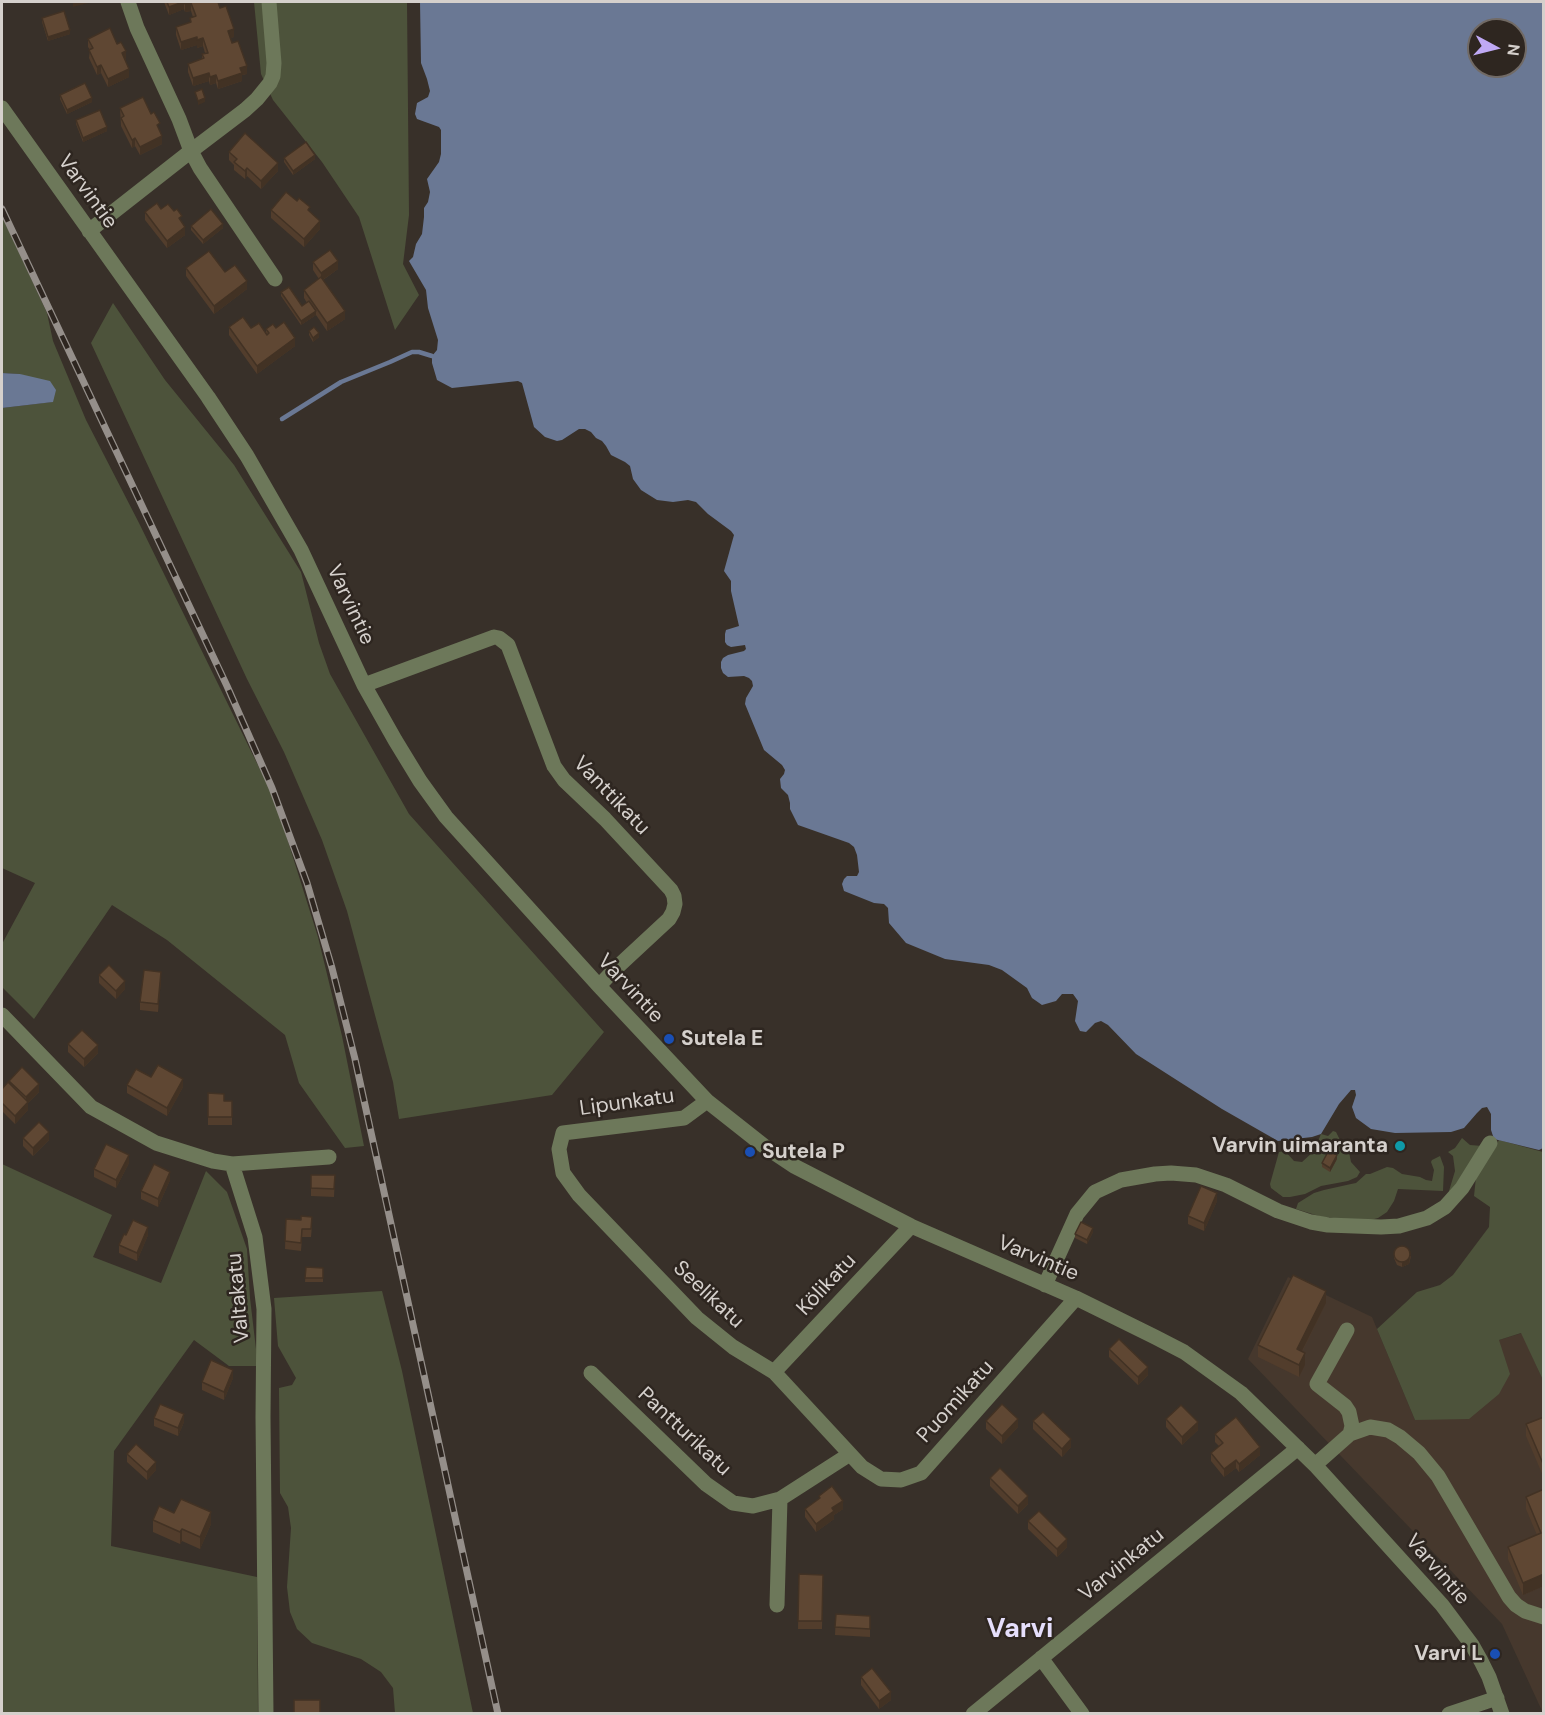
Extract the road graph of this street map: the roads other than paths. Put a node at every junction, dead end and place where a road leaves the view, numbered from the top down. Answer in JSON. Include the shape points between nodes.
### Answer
{"nodes":[{"id":1,"x":128,"y":2,"type":"edge"},
{"id":2,"x":269,"y":2,"type":"edge"},
{"id":3,"x":2,"y":108,"type":"edge"},
{"id":4,"x":191,"y":151,"type":"junction"},
{"id":5,"x":89,"y":231,"type":"junction"},
{"id":6,"x":275,"y":279,"type":"dead end"},
{"id":7,"x":364,"y":685,"type":"junction"},
{"id":8,"x":598,"y":986,"type":"junction"},
{"id":9,"x":2,"y":1015,"type":"edge"},
{"id":10,"x":707,"y":1101,"type":"junction"},
{"id":11,"x":1490,"y":1143,"type":"dead end"},
{"id":12,"x":559,"y":1149,"type":"joint"},
{"id":13,"x":329,"y":1157,"type":"dead end"},
{"id":14,"x":232,"y":1164,"type":"junction"},
{"id":15,"x":911,"y":1226,"type":"junction"},
{"id":16,"x":1045,"y":1285,"type":"junction"},
{"id":17,"x":1076,"y":1298,"type":"junction"},
{"id":18,"x":1347,"y":1330,"type":"dead end"},
{"id":19,"x":774,"y":1372,"type":"junction"},
{"id":20,"x":591,"y":1373,"type":"dead end"},
{"id":21,"x":1350,"y":1434,"type":"junction"},
{"id":22,"x":1298,"y":1448,"type":"junction"},
{"id":23,"x":850,"y":1454,"type":"junction"},
{"id":24,"x":1315,"y":1465,"type":"junction"},
{"id":25,"x":780,"y":1500,"type":"junction"},
{"id":26,"x":777,"y":1605,"type":"dead end"},
{"id":27,"x":1544,"y":1617,"type":"edge"},
{"id":28,"x":1041,"y":1658,"type":"junction"},
{"id":29,"x":1497,"y":1698,"type":"junction"},
{"id":30,"x":266,"y":1713,"type":"edge"},
{"id":31,"x":973,"y":1713,"type":"edge"},
{"id":32,"x":1082,"y":1713,"type":"edge"},
{"id":33,"x":1449,"y":1713,"type":"edge"},
{"id":34,"x":1502,"y":1713,"type":"edge"}],
"edges":[{"from":1,"to":4,"type":"street"},
{"from":2,"to":4,"type":"street","via":[[274,63],[270,83],[245,110]]},
{"from":3,"to":5,"type":"street","name":"Varvintie"},
{"from":4,"to":5,"type":"street"},
{"from":4,"to":6,"type":"street"},
{"from":5,"to":7,"type":"street","name":"Varvintie","via":[[252,464],[301,550]]},
{"from":7,"to":8,"type":"street","name":"Varvintie","via":[[420,781],[446,816]]},
{"from":7,"to":8,"type":"street","name":"Vanttikatu","via":[[494,637],[508,645],[554,765],[674,896],[669,919]]},
{"from":8,"to":10,"type":"street","name":"Varvintie"},
{"from":9,"to":14,"type":"street","via":[[91,1107],[156,1143]]},
{"from":10,"to":12,"type":"street","name":"Lipunkatu","via":[[684,1118],[563,1133]]},
{"from":10,"to":15,"type":"street","name":"Varvintie","via":[[794,1166]]},
{"from":11,"to":16,"type":"street","via":[[1445,1207],[1427,1218],[1381,1227],[1311,1222],[1196,1175],[1155,1174],[1121,1180],[1095,1192],[1077,1214]]},
{"from":12,"to":19,"type":"street","name":"Seelikatu","via":[[563,1173],[579,1195],[697,1318],[733,1347]]},
{"from":13,"to":14,"type":"street"},
{"from":14,"to":30,"type":"street","name":"Valtakatu","via":[[255,1237],[264,1309]]},
{"from":15,"to":16,"type":"street","name":"Varvintie"},
{"from":15,"to":19,"type":"street","name":"Kölikatu"},
{"from":16,"to":17,"type":"street","name":"Varvintie"},
{"from":17,"to":22,"type":"street","name":"Varvintie","via":[[1210,1370]]},
{"from":17,"to":23,"type":"street","name":"Puomikatu","via":[[921,1473],[901,1480],[881,1479]]},
{"from":18,"to":21,"type":"street","via":[[1317,1384],[1349,1412]]},
{"from":19,"to":23,"type":"street","name":"Seelikatu"},
{"from":20,"to":25,"type":"street","name":"Pantturikatu","via":[[715,1491],[733,1503],[753,1506]]},
{"from":21,"to":24,"type":"street"},
{"from":21,"to":27,"type":"street","via":[[1370,1427],[1388,1430],[1419,1453],[1438,1476],[1509,1597],[1525,1611]]},
{"from":22,"to":24,"type":"street","name":"Varvintie"},
{"from":22,"to":28,"type":"street","name":"Varvinkatu"},
{"from":23,"to":25,"type":"street","name":"Pantturikatu"},
{"from":24,"to":29,"type":"street","name":"Varvintie","via":[[1457,1623],[1481,1661]]},
{"from":25,"to":26,"type":"street"},
{"from":28,"to":31,"type":"street","name":"Varvinkatu"},
{"from":28,"to":32,"type":"street"},
{"from":29,"to":33,"type":"street"},
{"from":29,"to":34,"type":"street","name":"Varvintie"}]}
